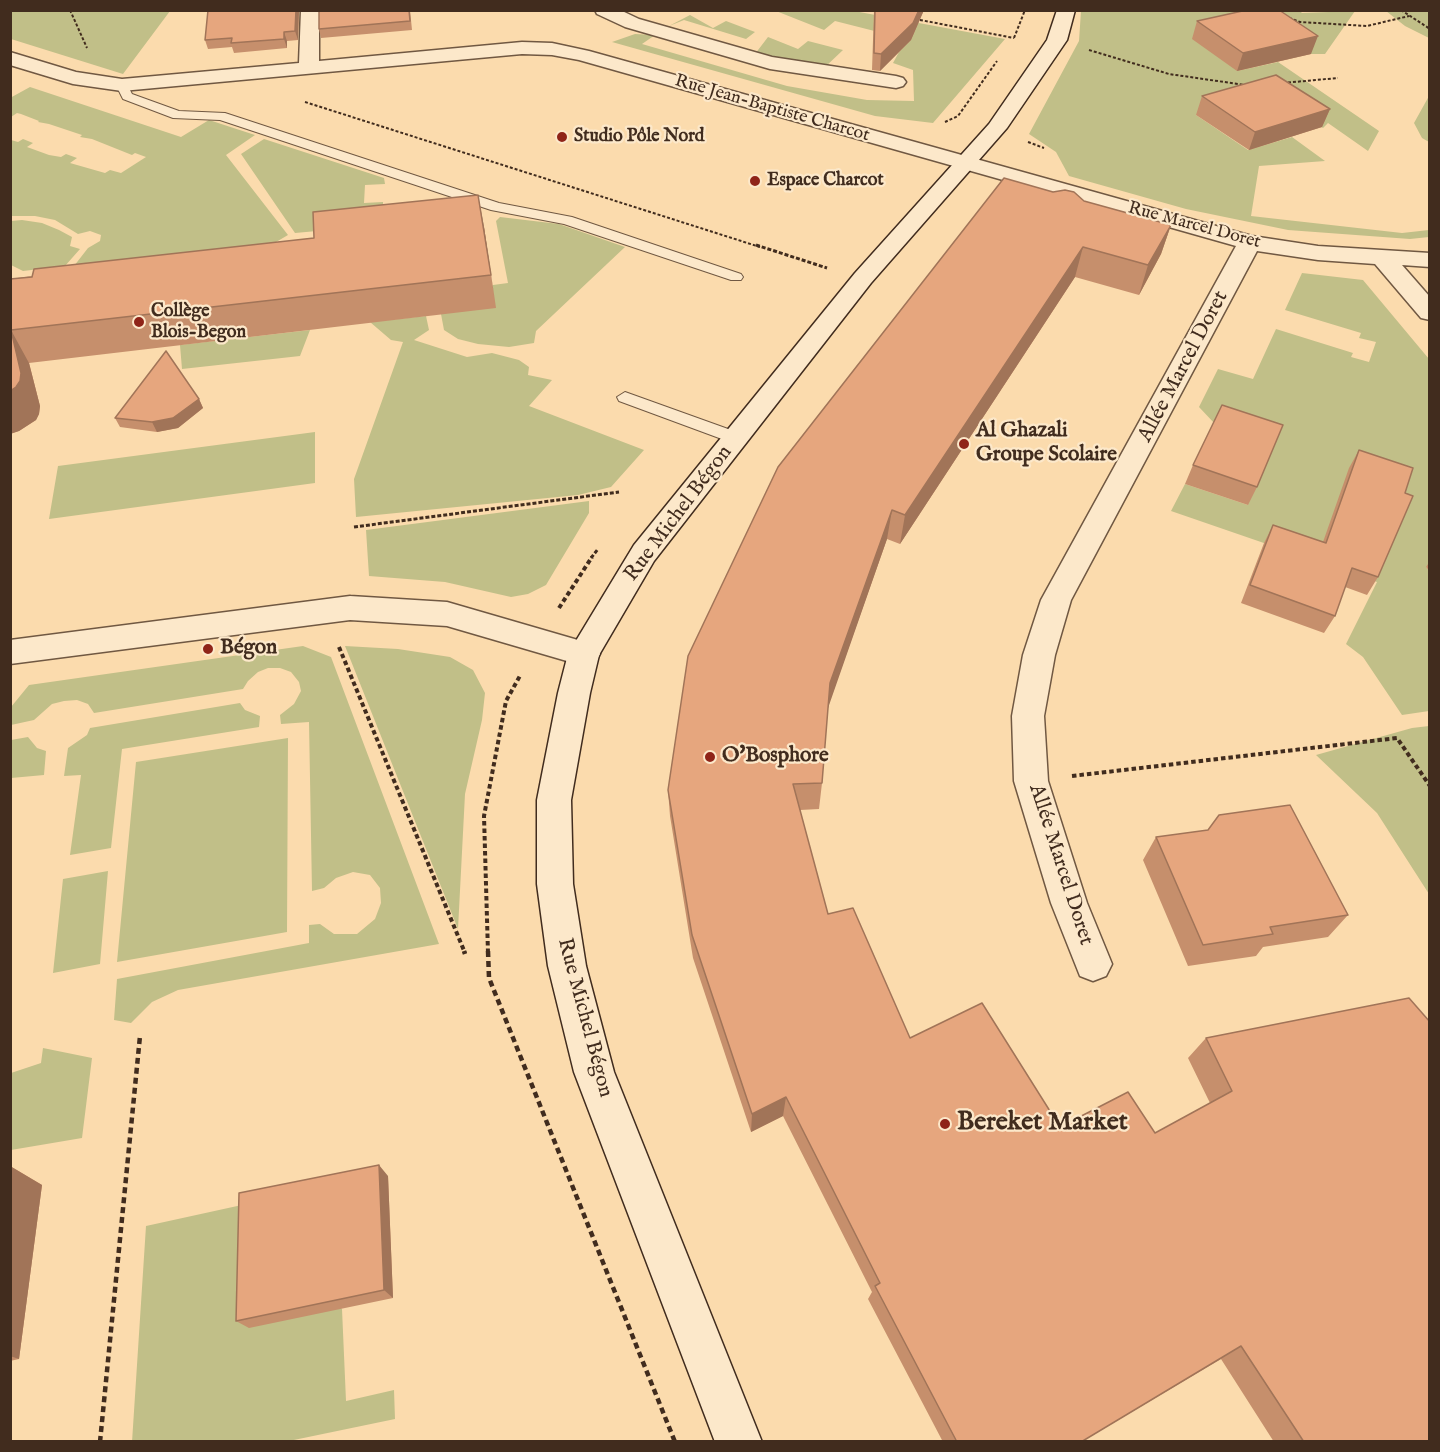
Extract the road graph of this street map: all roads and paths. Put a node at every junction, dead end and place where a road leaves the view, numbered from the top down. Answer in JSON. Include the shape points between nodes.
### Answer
{"nodes":[{"id":1,"x":310,"y":10,"type":"edge"},
{"id":2,"x":604,"y":10,"type":"edge"},
{"id":3,"x":1025,"y":10,"type":"edge"},
{"id":4,"x":1066,"y":10,"type":"edge"},
{"id":5,"x":1401,"y":10,"type":"edge"},
{"id":6,"x":1282,"y":16,"type":"edge"},
{"id":7,"x":1409,"y":16,"type":"junction"},
{"id":8,"x":915,"y":19,"type":"edge"},
{"id":9,"x":1430,"y":29,"type":"edge"},
{"id":10,"x":617,"y":33,"type":"junction"},
{"id":11,"x":1014,"y":38,"type":"junction"},
{"id":12,"x":1057,"y":40,"type":"junction"},
{"id":13,"x":1008,"y":46,"type":"dead end"},
{"id":14,"x":582,"y":55,"type":"junction"},
{"id":15,"x":1002,"y":55,"type":"dead end"},
{"id":16,"x":10,"y":58,"type":"edge"},
{"id":17,"x":309,"y":69,"type":"junction"},
{"id":18,"x":1338,"y":78,"type":"dead end"},
{"id":19,"x":896,"y":82,"type":"dead end"},
{"id":20,"x":1283,"y":83,"type":"edge"},
{"id":21,"x":122,"y":85,"type":"junction"},
{"id":22,"x":1249,"y":85,"type":"edge"},
{"id":23,"x":302,"y":101,"type":"dead end"},
{"id":24,"x":943,"y":123,"type":"dead end"},
{"id":25,"x":963,"y":163,"type":"junction"},
{"id":26,"x":1250,"y":243,"type":"junction"},
{"id":27,"x":1383,"y":258,"type":"junction"},
{"id":28,"x":1430,"y":260,"type":"edge"},
{"id":29,"x":834,"y":270,"type":"dead end"},
{"id":30,"x":736,"y":277,"type":"dead end"},
{"id":31,"x":1430,"y":313,"type":"edge"},
{"id":32,"x":625,"y":396,"type":"dead end"},
{"id":33,"x":736,"y":438,"type":"junction"},
{"id":34,"x":619,"y":492,"type":"dead end"},
{"id":35,"x":354,"y":527,"type":"dead end"},
{"id":36,"x":335,"y":638,"type":"dead end"},
{"id":37,"x":10,"y":652,"type":"edge"},
{"id":38,"x":584,"y":654,"type":"junction"},
{"id":39,"x":1031,"y":781,"type":"junction"},
{"id":40,"x":1430,"y":786,"type":"edge"},
{"id":41,"x":465,"y":954,"type":"dead end"},
{"id":42,"x":1093,"y":964,"type":"dead end"},
{"id":43,"x":140,"y":1036,"type":"dead end"},
{"id":44,"x":661,"y":1409,"type":"dead end"},
{"id":45,"x":733,"y":1440,"type":"edge"},
{"id":46,"x":100,"y":1442,"type":"edge"},
{"id":47,"x":675,"y":1442,"type":"edge"}],
"edges":[{"from":1,"to":17,"type":"street"},
{"from":2,"to":10,"type":"street"},
{"from":3,"to":11,"type":"path"},
{"from":4,"to":12,"type":"street","name":"Rue Michel Bégon"},
{"from":5,"to":7,"type":"path"},
{"from":6,"to":7,"type":"path","via":[[1300,22],[1367,26]]},
{"from":7,"to":9,"type":"path"},
{"from":8,"to":11,"type":"path"},
{"from":10,"to":14,"type":"street"},
{"from":10,"to":19,"type":"street","via":[[832,74]]},
{"from":11,"to":13,"type":"path"},
{"from":12,"to":22,"type":"path","via":[[1169,74]]},
{"from":12,"to":25,"type":"street","name":"Rue Michel Bégon","via":[[996,128]]},
{"from":14,"to":17,"type":"street","name":"Rue Jean-Baptiste Charcot","via":[[522,48]]},
{"from":14,"to":25,"type":"street","name":"Rue Jean-Baptiste Charcot"},
{"from":15,"to":24,"type":"path","via":[[958,116]]},
{"from":16,"to":21,"type":"street","name":"Rue Jean-Baptiste Charcot","via":[[73,78]]},
{"from":17,"to":21,"type":"street","name":"Rue Jean-Baptiste Charcot"},
{"from":18,"to":20,"type":"path"},
{"from":21,"to":30,"type":"lane","via":[[127,96],[177,115],[221,116],[496,207],[567,220]]},
{"from":23,"to":29,"type":"path"},
{"from":25,"to":26,"type":"street","name":"Rue Marcel Doret"},
{"from":25,"to":33,"type":"street","name":"Rue Michel Bégon","via":[[863,278]]},
{"from":26,"to":27,"type":"street","name":"Rue Marcel Doret"},
{"from":26,"to":39,"type":"street","name":"Allée Marcel Doret","via":[[1056,600],[1039,655],[1028,716]]},
{"from":27,"to":28,"type":"street","name":"Rue Marcel Doret"},
{"from":27,"to":31,"type":"street"},
{"from":32,"to":33,"type":"lane"},
{"from":33,"to":38,"type":"street","name":"Rue Michel Bégon","via":[[644,553]]},
{"from":34,"to":35,"type":"path"},
{"from":36,"to":41,"type":"path"},
{"from":37,"to":38,"type":"street","via":[[350,608],[447,614]]},
{"from":38,"to":45,"type":"street","name":"Rue Michel Bégon","via":[[554,800],[555,884],[567,966],[594,1072]]},
{"from":39,"to":40,"type":"path","via":[[1397,738]]},
{"from":39,"to":42,"type":"street","name":"Allée Marcel Doret"},
{"from":43,"to":46,"type":"path"},
{"from":44,"to":47,"type":"path"}]}
